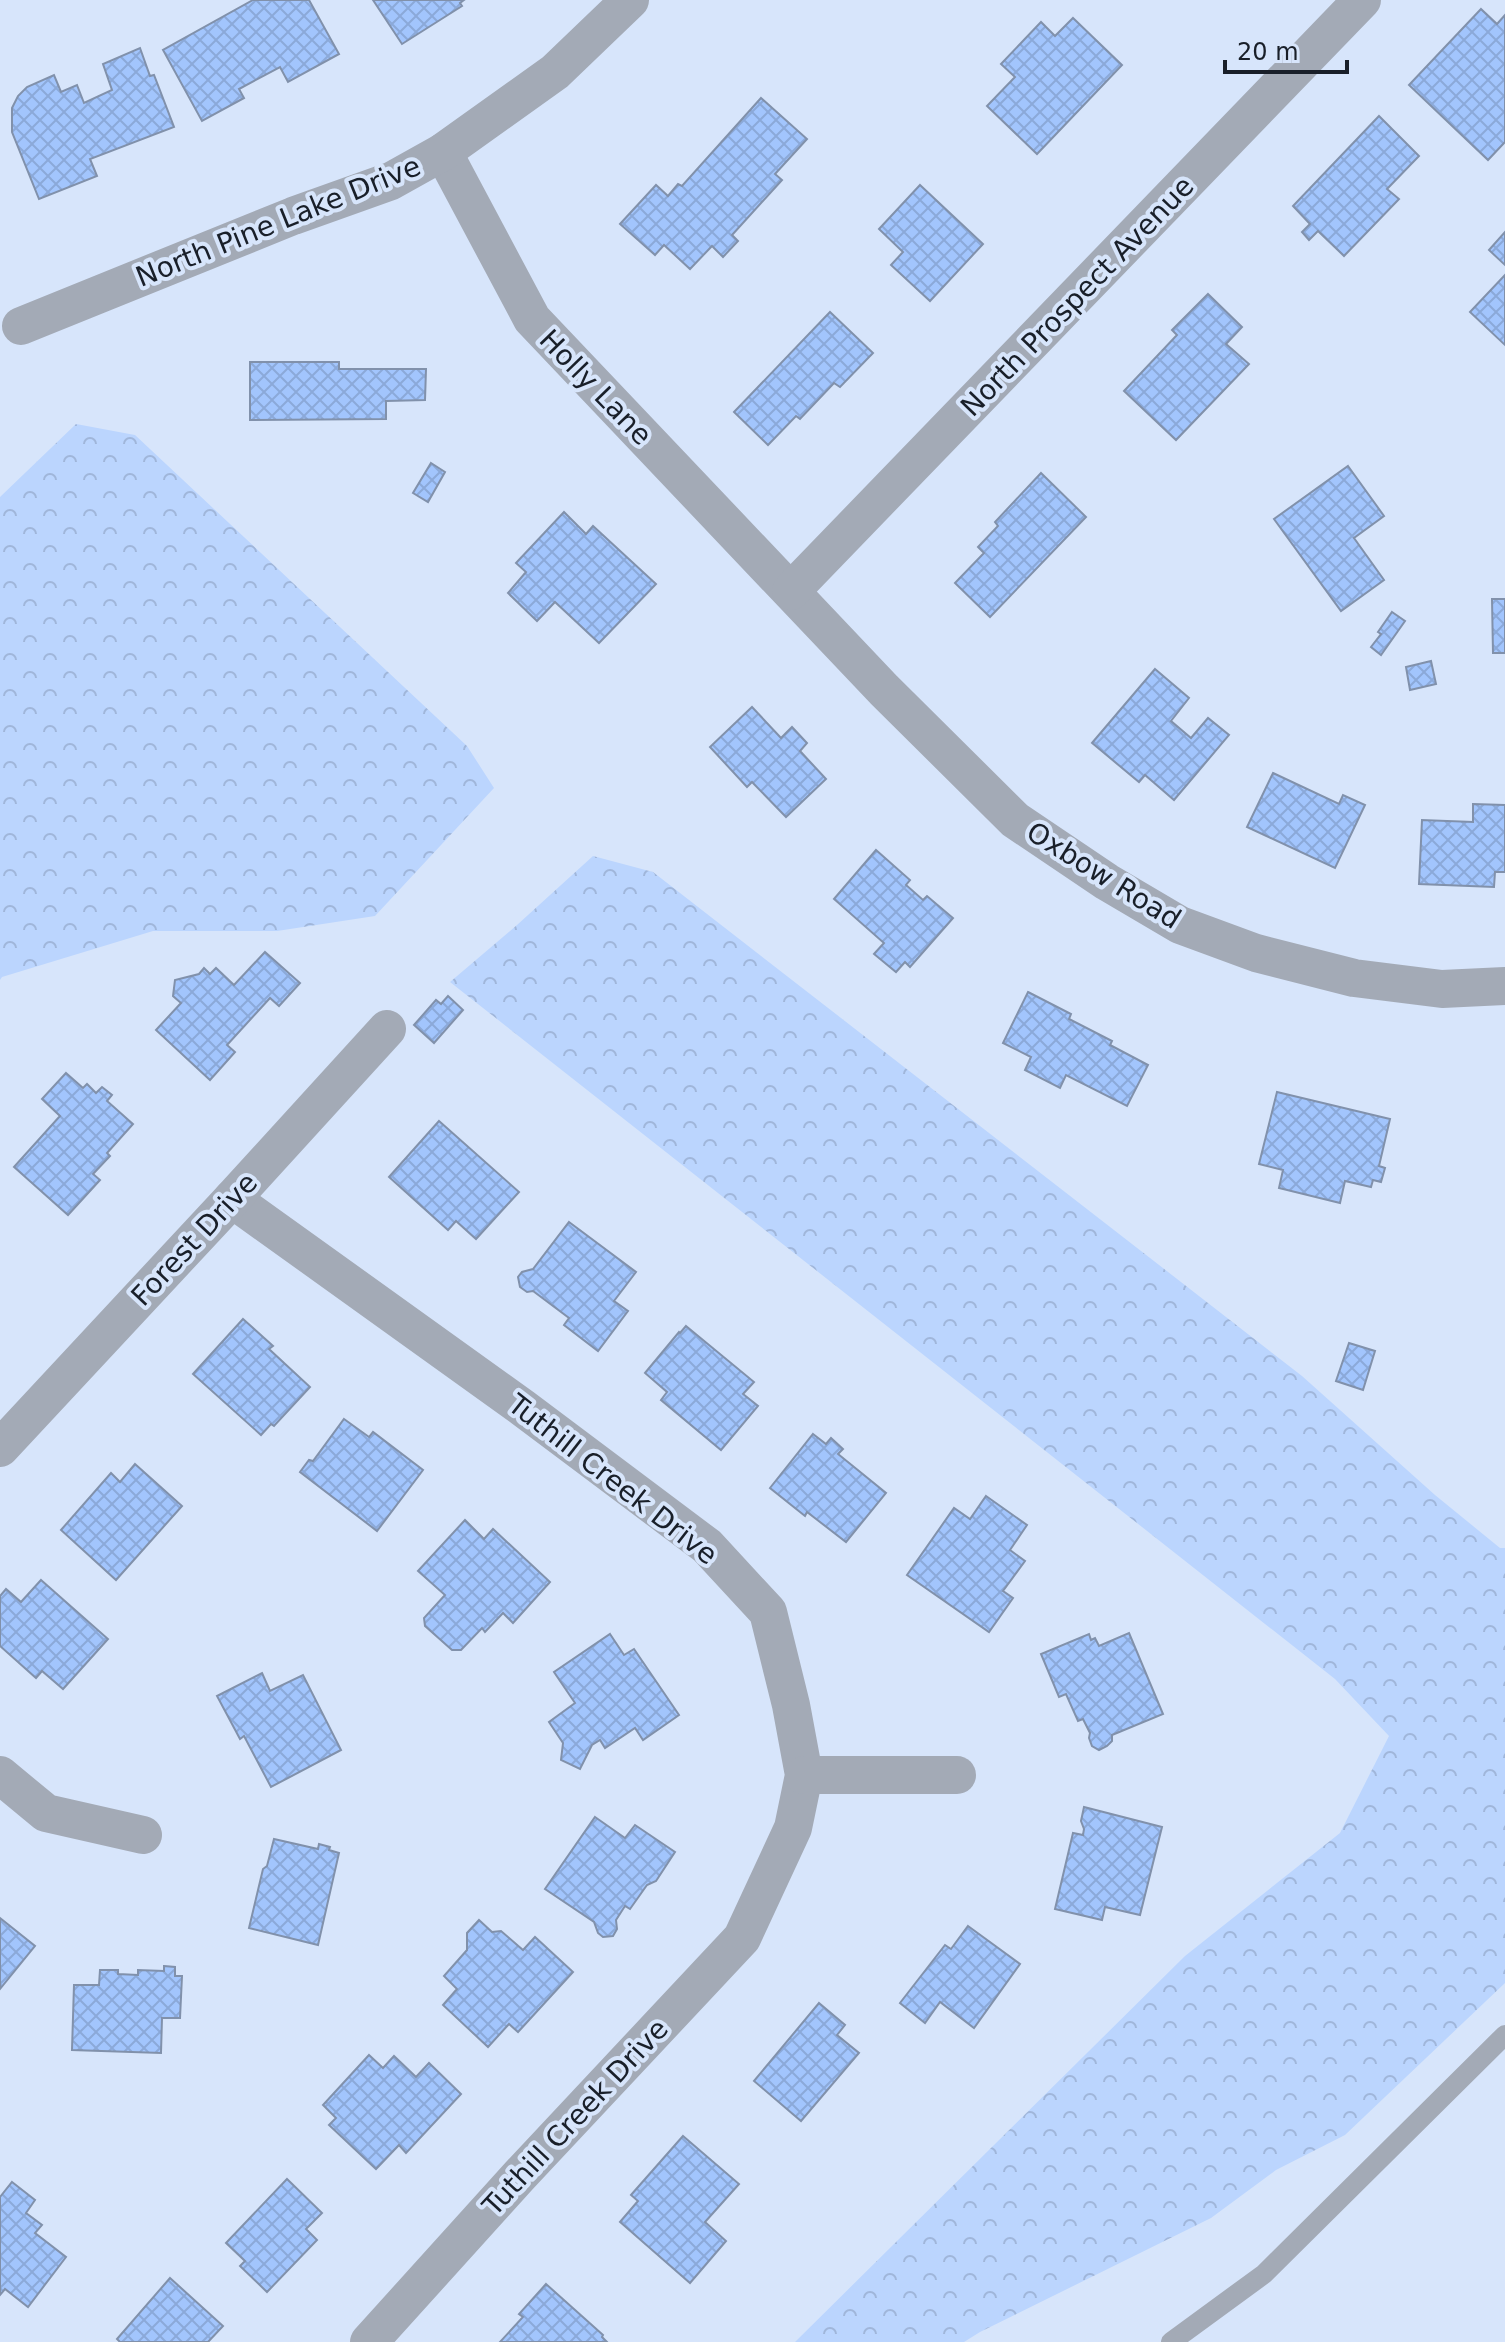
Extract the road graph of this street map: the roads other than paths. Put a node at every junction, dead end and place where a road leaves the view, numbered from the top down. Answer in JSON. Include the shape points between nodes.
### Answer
{"nodes":[{"id":1,"x":630,"y":0,"type":"edge"},
{"id":2,"x":1362,"y":0,"type":"edge"},
{"id":3,"x":443,"y":152,"type":"junction"},
{"id":4,"x":21,"y":326,"type":"dead end"},
{"id":5,"x":791,"y":591,"type":"junction"},
{"id":6,"x":1505,"y":986,"type":"edge"},
{"id":7,"x":387,"y":1029,"type":"dead end"},
{"id":8,"x":232,"y":1199,"type":"junction"},
{"id":9,"x":0,"y":1448,"type":"edge"},
{"id":10,"x":0,"y":1775,"type":"edge"},
{"id":11,"x":804,"y":1775,"type":"junction"},
{"id":12,"x":957,"y":1775,"type":"dead end"},
{"id":13,"x":143,"y":1835,"type":"dead end"},
{"id":14,"x":1505,"y":2035,"type":"edge"},
{"id":15,"x":369,"y":2342,"type":"edge"},
{"id":16,"x":1171,"y":2342,"type":"edge"}],
"edges":[{"from":1,"to":3,"type":"street","name":"North Pine Lake Drive","via":[[555,72]]},
{"from":2,"to":5,"type":"street","name":"North Prospect Avenue"},
{"from":3,"to":4,"type":"street","name":"North Pine Lake Drive","via":[[391,181]]},
{"from":3,"to":5,"type":"street","name":"Holly Lane","via":[[532,319]]},
{"from":5,"to":6,"type":"street","name":"Oxbow Road","via":[[1015,820],[1180,925],[1256,953],[1354,978],[1442,989]]},
{"from":7,"to":8,"type":"street","name":"Forest Drive"},
{"from":8,"to":9,"type":"street","name":"Forest Drive"},
{"from":8,"to":11,"type":"street","name":"Tuthill Creek Drive","via":[[707,1546],[768,1612]]},
{"from":10,"to":13,"type":"street","via":[[46,1813]]},
{"from":11,"to":12,"type":"street"},
{"from":11,"to":15,"type":"street","name":"Tuthill Creek Drive","via":[[793,1828],[742,1938]]},
{"from":14,"to":16,"type":"lane","via":[[1264,2274]]}]}
